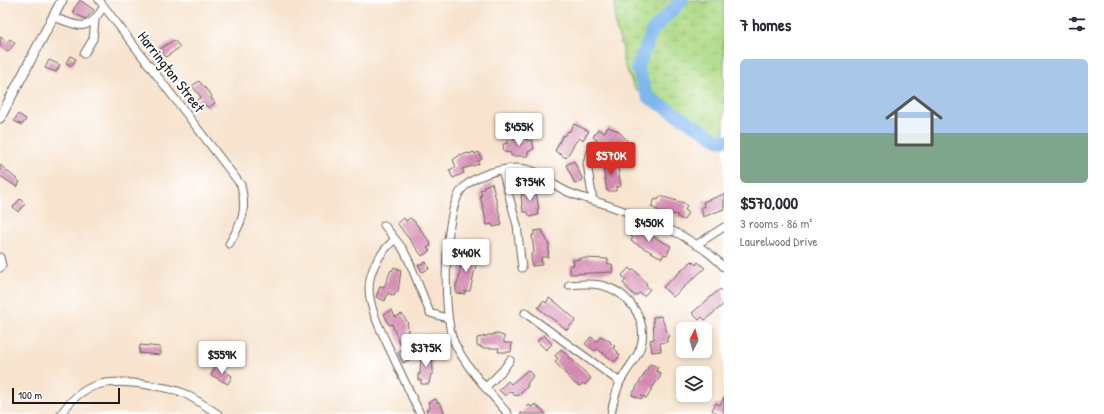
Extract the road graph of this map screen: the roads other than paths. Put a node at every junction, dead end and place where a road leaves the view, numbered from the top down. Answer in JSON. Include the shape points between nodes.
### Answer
{"nodes":[{"id":1,"x":62,"y":0,"type":"edge"},
{"id":2,"x":109,"y":0,"type":"edge"},
{"id":3,"x":102,"y":4,"type":"edge"},
{"id":4,"x":53,"y":17,"type":"junction"},
{"id":5,"x":95,"y":21,"type":"junction"},
{"id":6,"x":84,"y":54,"type":"dead end"},
{"id":7,"x":0,"y":118,"type":"edge"},
{"id":8,"x":594,"y":145,"type":"dead end"},
{"id":9,"x":502,"y":170,"type":"junction"},
{"id":10,"x":593,"y":201,"type":"junction"},
{"id":11,"x":384,"y":225,"type":"dead end"},
{"id":12,"x":724,"y":226,"type":"edge"},
{"id":13,"x":395,"y":239,"type":"junction"},
{"id":14,"x":229,"y":244,"type":"dead end"},
{"id":15,"x":696,"y":245,"type":"junction"},
{"id":16,"x":0,"y":257,"type":"edge"},
{"id":17,"x":724,"y":267,"type":"edge"},
{"id":18,"x":0,"y":268,"type":"edge"},
{"id":19,"x":522,"y":268,"type":"dead end"},
{"id":20,"x":569,"y":285,"type":"dead end"},
{"id":21,"x":524,"y":313,"type":"dead end"},
{"id":22,"x":447,"y":318,"type":"junction"},
{"id":23,"x":510,"y":360,"type":"dead end"},
{"id":24,"x":620,"y":382,"type":"junction"},
{"id":25,"x":485,"y":388,"type":"junction"},
{"id":26,"x":61,"y":414,"type":"edge"},
{"id":27,"x":218,"y":414,"type":"edge"},
{"id":28,"x":420,"y":414,"type":"edge"},
{"id":29,"x":508,"y":414,"type":"edge"},
{"id":30,"x":611,"y":414,"type":"edge"}],
"edges":[{"from":1,"to":4,"type":"main road"},
{"from":2,"to":3,"type":"street"},
{"from":3,"to":5,"type":"street"},
{"from":3,"to":14,"type":"street","name":"Harrington Street","via":[[241,185],[245,201],[244,215]]},
{"from":4,"to":5,"type":"street","via":[[86,26]]},
{"from":4,"to":7,"type":"main road"},
{"from":5,"to":6,"type":"street","via":[[93,39]]},
{"from":8,"to":10,"type":"street","via":[[587,163]]},
{"from":9,"to":10,"type":"street","via":[[531,170],[562,189]]},
{"from":9,"to":19,"type":"street","via":[[517,225]]},
{"from":9,"to":22,"type":"street","via":[[468,183],[457,197],[450,230],[445,280]]},
{"from":10,"to":15,"type":"street","via":[[648,220]]},
{"from":11,"to":13,"type":"street"},
{"from":12,"to":15,"type":"street"},
{"from":13,"to":22,"type":"street","via":[[410,261],[430,313]]},
{"from":13,"to":28,"type":"street","via":[[385,248],[375,264],[368,288],[369,299],[376,320]]},
{"from":15,"to":17,"type":"street"},
{"from":16,"to":18,"type":"street"},
{"from":20,"to":24,"type":"street","via":[[601,286],[616,292],[636,310],[642,341]]},
{"from":21,"to":24,"type":"street"},
{"from":22,"to":25,"type":"street","via":[[453,341]]},
{"from":23,"to":25,"type":"street"},
{"from":24,"to":30,"type":"street"},
{"from":25,"to":29,"type":"street"},
{"from":26,"to":27,"type":"street","via":[[72,400],[102,382],[133,383],[178,391]]}]}
